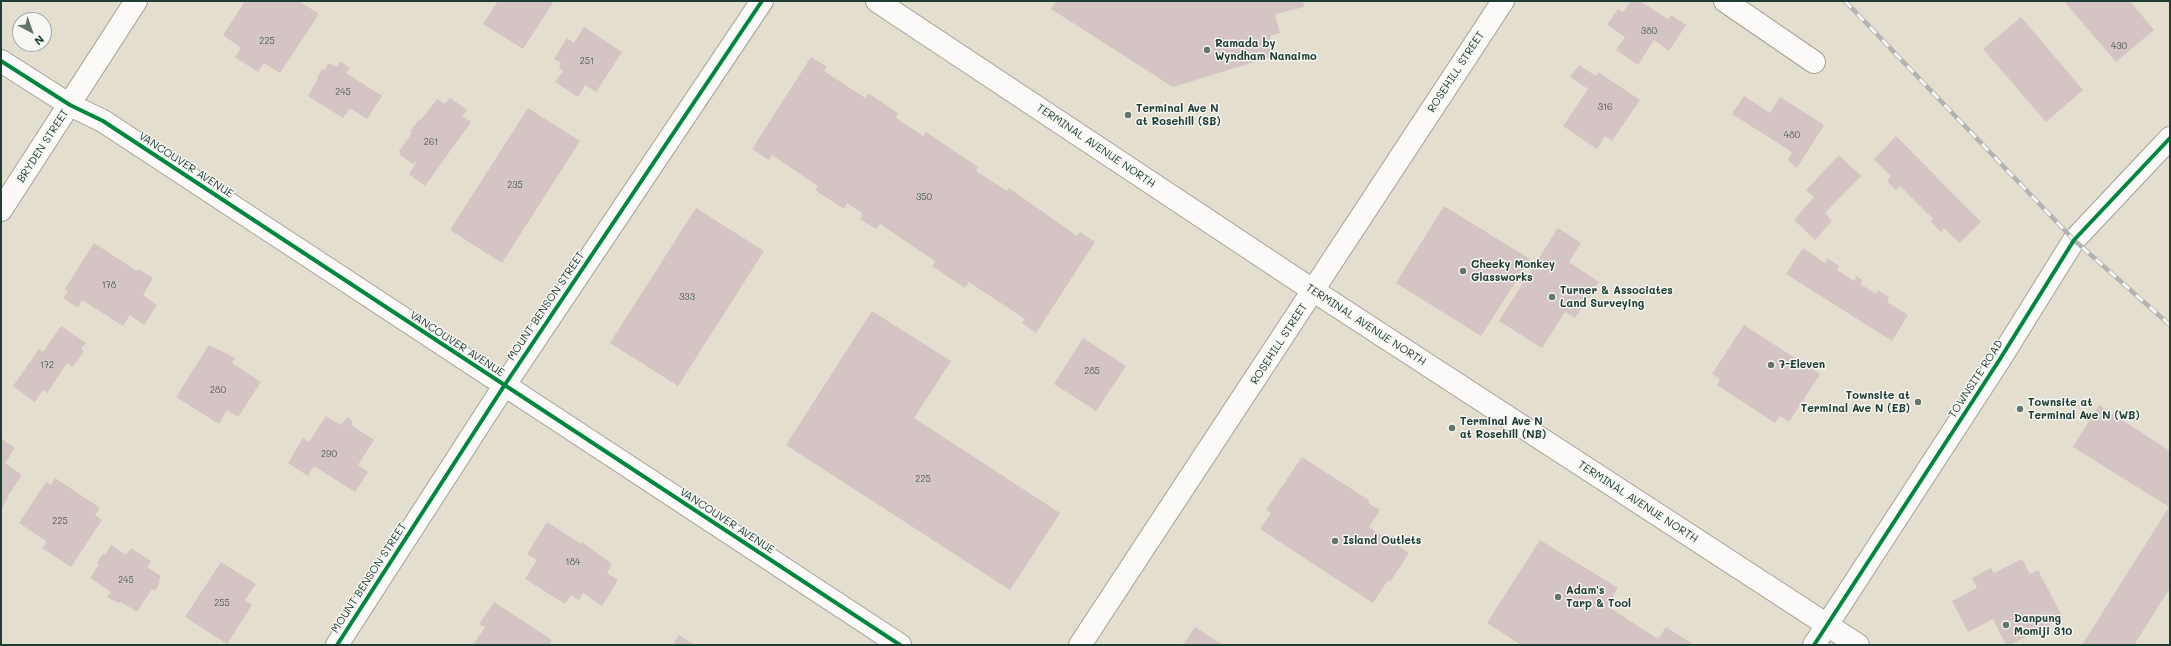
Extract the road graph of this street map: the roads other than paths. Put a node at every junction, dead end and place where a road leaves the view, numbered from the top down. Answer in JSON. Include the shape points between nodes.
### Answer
{"nodes":[{"id":1,"x":136,"y":1,"type":"edge"},
{"id":2,"x":762,"y":1,"type":"edge"},
{"id":3,"x":877,"y":1,"type":"edge"},
{"id":4,"x":1503,"y":1,"type":"edge"},
{"id":5,"x":1725,"y":1,"type":"edge"},
{"id":6,"x":1,"y":61,"type":"edge"},
{"id":7,"x":1814,"y":62,"type":"dead end"},
{"id":8,"x":70,"y":105,"type":"junction"},
{"id":9,"x":2170,"y":138,"type":"edge"},
{"id":10,"x":1,"y":210,"type":"edge"},
{"id":11,"x":1314,"y":291,"type":"junction"},
{"id":12,"x":504,"y":386,"type":"junction"},
{"id":13,"x":1827,"y":625,"type":"junction"},
{"id":14,"x":337,"y":645,"type":"edge"},
{"id":15,"x":900,"y":645,"type":"edge"},
{"id":16,"x":1080,"y":645,"type":"edge"},
{"id":17,"x":1814,"y":645,"type":"edge"},
{"id":18,"x":1858,"y":645,"type":"edge"}],
"edges":[{"from":1,"to":8,"type":"street","name":"BRYDEN STREET"},
{"from":2,"to":12,"type":"street","name":"MOUNT BENSON STREET"},
{"from":3,"to":11,"type":"street","name":"TERMINAL AVENUE NORTH"},
{"from":4,"to":11,"type":"street","name":"ROSEHILL STREET"},
{"from":5,"to":7,"type":"street"},
{"from":6,"to":8,"type":"street","name":"VANCOUVER AVENUE"},
{"from":8,"to":10,"type":"street","name":"BRYDEN STREET"},
{"from":8,"to":12,"type":"street","name":"VANCOUVER AVENUE","via":[[102,121]]},
{"from":9,"to":13,"type":"street","name":"TOWNSITE ROAD","via":[[2074,240]]},
{"from":11,"to":13,"type":"street","name":"TERMINAL AVENUE NORTH"},
{"from":11,"to":16,"type":"street","name":"ROSEHILL STREET"},
{"from":12,"to":14,"type":"street","name":"MOUNT BENSON STREET"},
{"from":12,"to":15,"type":"street","name":"VANCOUVER AVENUE"},
{"from":13,"to":17,"type":"street","name":"TOWNSITE ROAD"},
{"from":13,"to":18,"type":"street","name":"TERMINAL AVENUE NORTH"}]}
